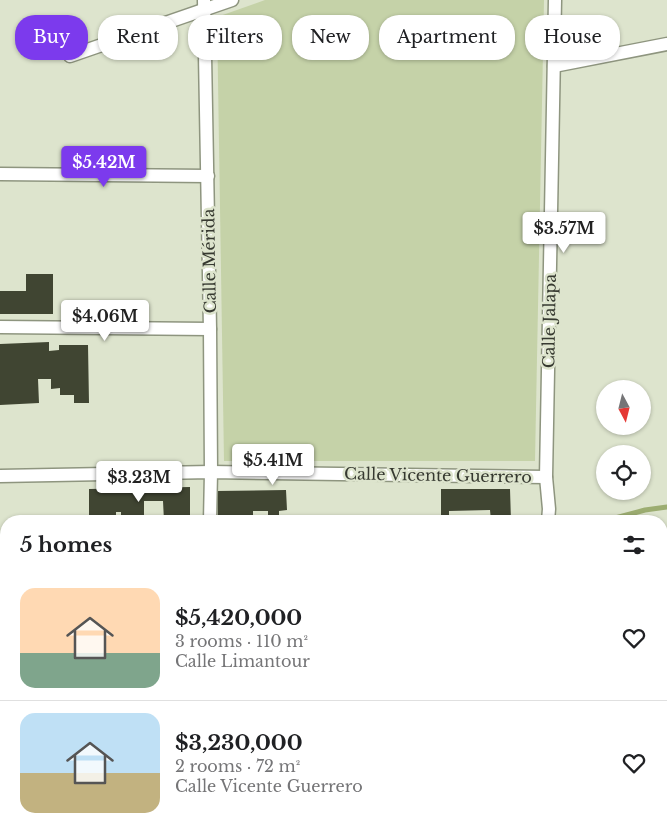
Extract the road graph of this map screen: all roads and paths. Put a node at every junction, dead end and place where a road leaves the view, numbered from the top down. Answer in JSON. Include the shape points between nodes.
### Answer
{"nodes":[{"id":1,"x":232,"y":0,"type":"edge"},
{"id":2,"x":555,"y":0,"type":"edge"},
{"id":3,"x":204,"y":5,"type":"edge"},
{"id":4,"x":667,"y":44,"type":"edge"},
{"id":5,"x":88,"y":49,"type":"edge"},
{"id":6,"x":554,"y":66,"type":"junction"},
{"id":7,"x":0,"y":174,"type":"edge"},
{"id":8,"x":208,"y":176,"type":"junction"},
{"id":9,"x":0,"y":327,"type":"edge"},
{"id":10,"x":210,"y":329,"type":"junction"},
{"id":11,"x":211,"y":472,"type":"junction"},
{"id":12,"x":0,"y":476,"type":"edge"},
{"id":13,"x":546,"y":477,"type":"junction"},
{"id":14,"x":210,"y":515,"type":"edge"},
{"id":15,"x":548,"y":515,"type":"edge"}],
"edges":[{"from":1,"to":3,"type":"street"},
{"from":2,"to":6,"type":"street","name":"Calle Jalapa"},
{"from":3,"to":5,"type":"street"},
{"from":3,"to":8,"type":"street","name":"Calle Mérida"},
{"from":4,"to":6,"type":"street"},
{"from":6,"to":13,"type":"street","name":"Calle Jalapa"},
{"from":7,"to":8,"type":"street"},
{"from":8,"to":10,"type":"street","name":"Calle Mérida"},
{"from":9,"to":10,"type":"street"},
{"from":10,"to":11,"type":"street","name":"Calle Mérida"},
{"from":11,"to":12,"type":"street","name":"Calle Vicente Guerrero"},
{"from":11,"to":13,"type":"street","name":"Calle Vicente Guerrero"},
{"from":11,"to":14,"type":"street","name":"Calle Mérida"},
{"from":13,"to":15,"type":"street","name":"Calle Jalapa"}]}
